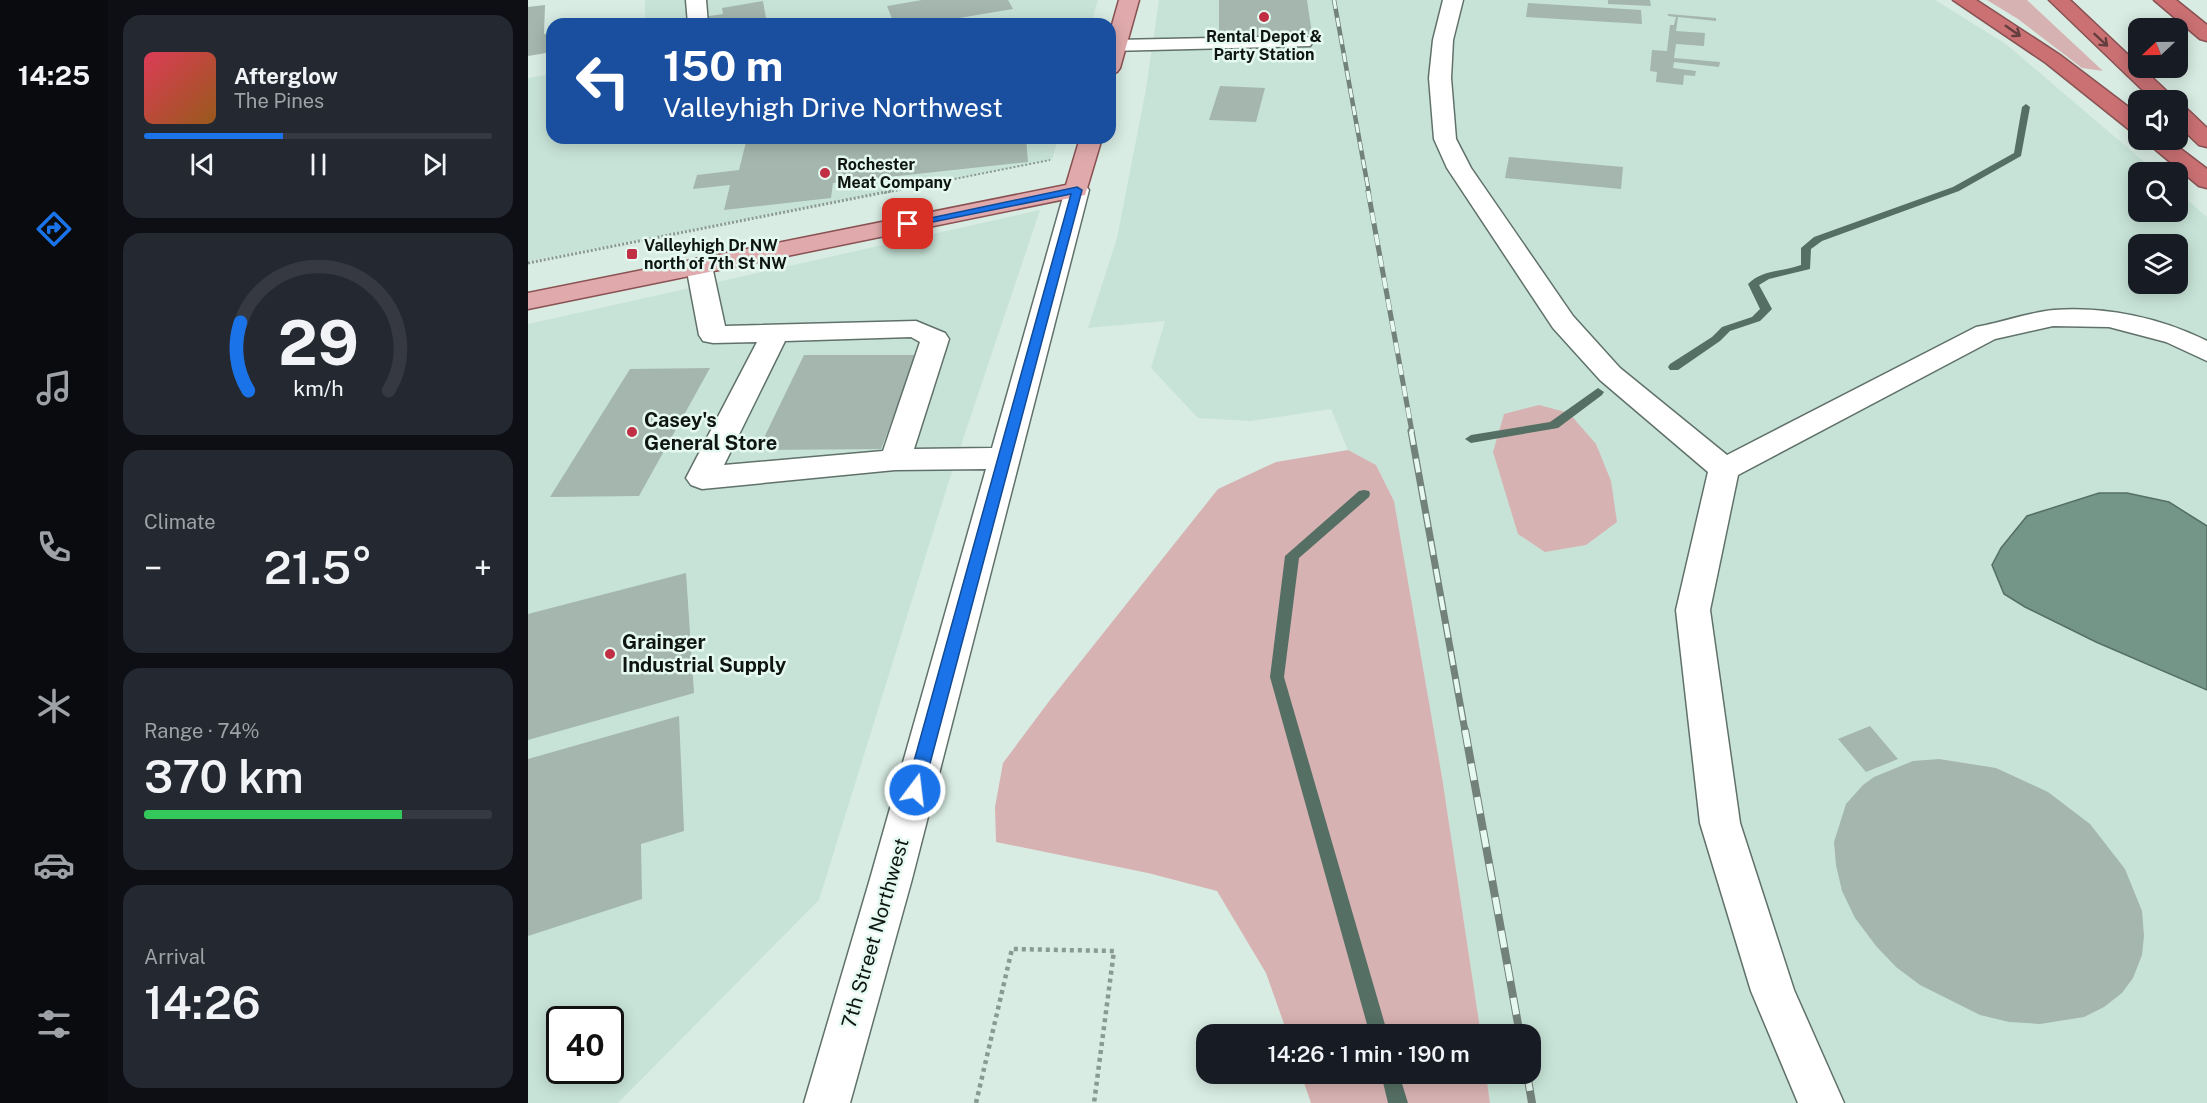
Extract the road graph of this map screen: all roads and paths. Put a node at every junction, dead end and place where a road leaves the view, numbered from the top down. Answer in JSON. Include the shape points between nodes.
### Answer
{"nodes":[{"id":1,"x":696,"y":0,"type":"edge"},
{"id":2,"x":1129,"y":0,"type":"edge"},
{"id":3,"x":1453,"y":0,"type":"edge"},
{"id":4,"x":1963,"y":0,"type":"edge"},
{"id":5,"x":2059,"y":0,"type":"edge"},
{"id":6,"x":2164,"y":0,"type":"edge"},
{"id":7,"x":698,"y":18,"type":"edge"},
{"id":8,"x":2207,"y":35,"type":"edge"},
{"id":9,"x":1303,"y":42,"type":"dead end"},
{"id":10,"x":1116,"y":46,"type":"joint"},
{"id":11,"x":2154,"y":90,"type":"edge"},
{"id":12,"x":2128,"y":118,"type":"edge"},
{"id":13,"x":2188,"y":122,"type":"edge"},
{"id":14,"x":2207,"y":140,"type":"edge"},
{"id":15,"x":1089,"y":144,"type":"edge"},
{"id":16,"x":2168,"y":150,"type":"edge"},
{"id":17,"x":1052,"y":159,"type":"dead end"},
{"id":18,"x":2207,"y":181,"type":"edge"},
{"id":19,"x":1077,"y":190,"type":"junction"},
{"id":20,"x":528,"y":262,"type":"edge"},
{"id":21,"x":699,"y":266,"type":"junction"},
{"id":22,"x":528,"y":301,"type":"edge"},
{"id":23,"x":775,"y":333,"type":"junction"},
{"id":24,"x":2207,"y":352,"type":"edge"},
{"id":25,"x":1004,"y":458,"type":"junction"},
{"id":26,"x":895,"y":459,"type":"junction"},
{"id":27,"x":1724,"y":469,"type":"junction"},
{"id":28,"x":827,"y":1103,"type":"edge"},
{"id":29,"x":976,"y":1103,"type":"edge"},
{"id":30,"x":1094,"y":1103,"type":"edge"},
{"id":31,"x":1821,"y":1103,"type":"edge"}],
"edges":[{"from":1,"to":7,"type":"street"},
{"from":2,"to":10,"type":"main road"},
{"from":3,"to":27,"type":"street","via":[[1443,40],[1440,78],[1445,139],[1459,168],[1563,322],[1610,374]]},
{"from":4,"to":12,"type":"highway","one_way":true,"via":[[2043,53]]},
{"from":5,"to":11,"type":"highway","one_way":true},
{"from":6,"to":8,"type":"highway"},
{"from":9,"to":10,"type":"street"},
{"from":13,"to":14,"type":"highway"},
{"from":15,"to":19,"type":"main road","name":"7th Street Northwest"},
{"from":16,"to":18,"type":"highway"},
{"from":17,"to":20,"type":"path"},
{"from":19,"to":21,"type":"main road"},
{"from":19,"to":25,"type":"street","name":"7th Street Northwest"},
{"from":21,"to":22,"type":"main road"},
{"from":21,"to":23,"type":"street","via":[[713,335]]},
{"from":23,"to":26,"type":"street","via":[[916,329],[935,339]]},
{"from":23,"to":26,"type":"street","via":[[702,478]]},
{"from":24,"to":27,"type":"street","via":[[2176,336],[2109,319],[2053,318],[1986,333]]},
{"from":25,"to":26,"type":"street"},
{"from":25,"to":28,"type":"street","name":"7th Street Northwest"},
{"from":27,"to":31,"type":"street","via":[[1694,610],[1720,823],[1773,991]]},
{"from":29,"to":30,"type":"path","via":[[1012,949],[1114,951]]}]}
